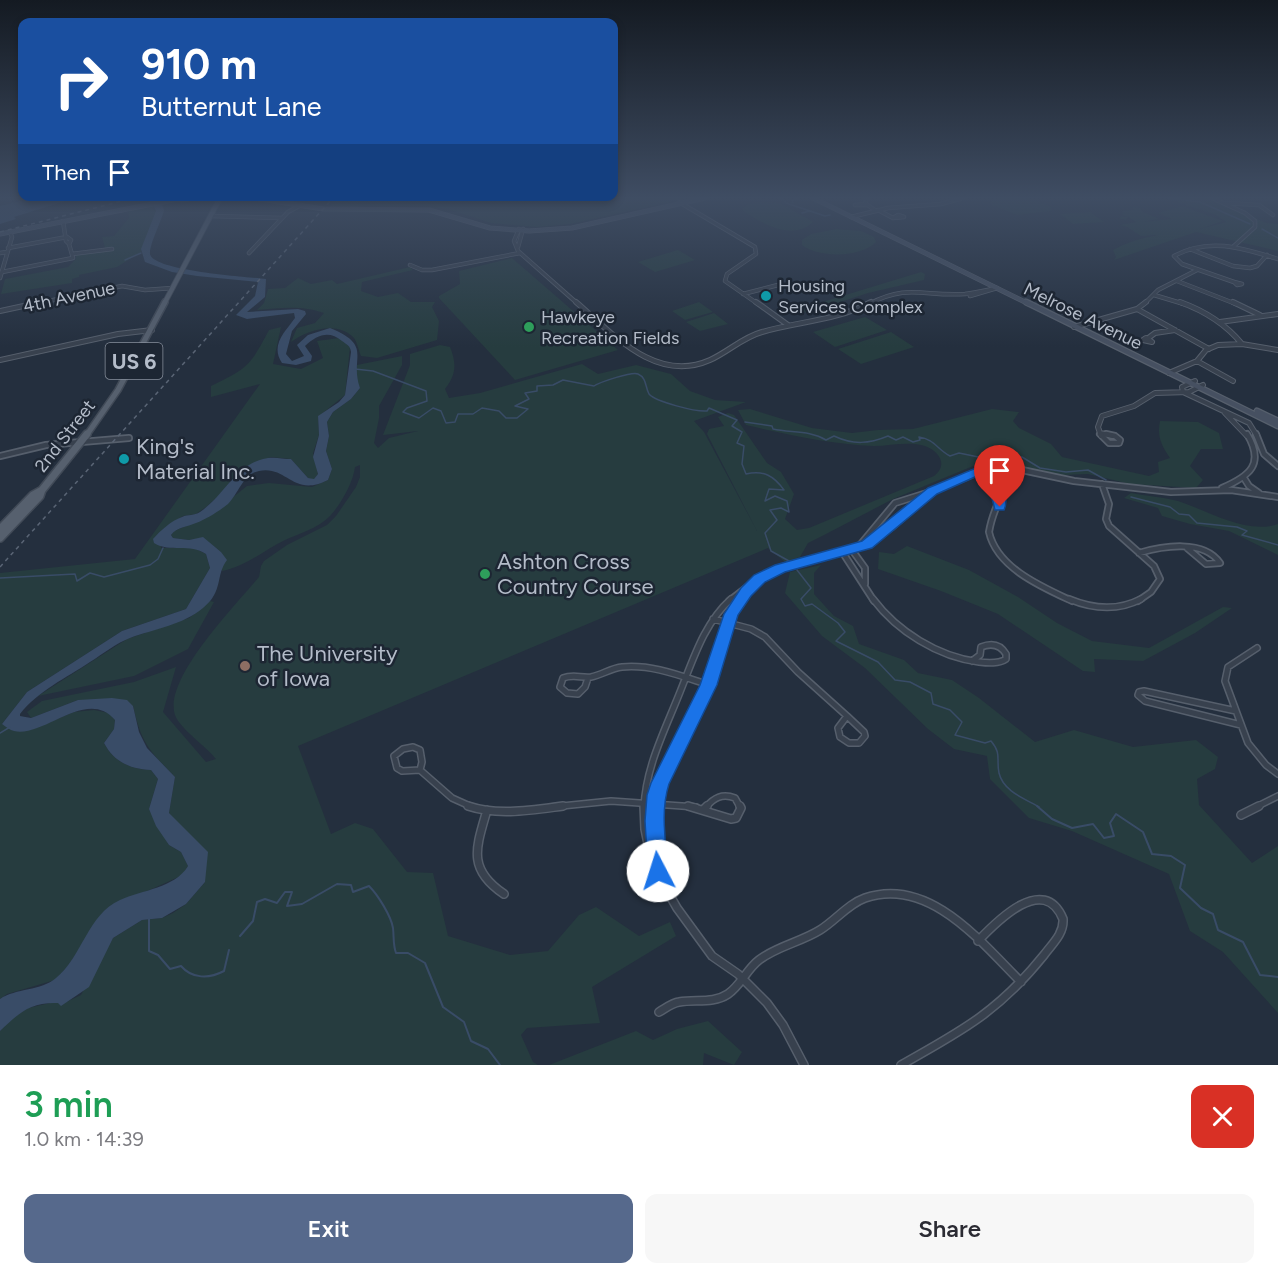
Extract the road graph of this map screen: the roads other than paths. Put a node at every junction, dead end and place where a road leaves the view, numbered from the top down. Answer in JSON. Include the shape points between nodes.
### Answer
{"nodes":[{"id":1,"x":18,"y":248,"type":"edge"},
{"id":2,"x":70,"y":248,"type":"edge"},
{"id":3,"x":194,"y":248,"type":"edge"},
{"id":4,"x":253,"y":248,"type":"edge"},
{"id":5,"x":517,"y":248,"type":"edge"},
{"id":6,"x":754,"y":248,"type":"edge"},
{"id":7,"x":915,"y":248,"type":"edge"},
{"id":8,"x":916,"y":248,"type":"edge"},
{"id":9,"x":1194,"y":248,"type":"edge"},
{"id":10,"x":1240,"y":248,"type":"edge"},
{"id":11,"x":112,"y":249,"type":"dead end"},
{"id":12,"x":1190,"y":249,"type":"junction"},
{"id":13,"x":8,"y":250,"type":"junction"},
{"id":14,"x":249,"y":252,"type":"dead end"},
{"id":15,"x":0,"y":253,"type":"edge"},
{"id":16,"x":520,"y":253,"type":"junction"},
{"id":17,"x":1267,"y":255,"type":"junction"},
{"id":18,"x":73,"y":256,"type":"junction"},
{"id":19,"x":1278,"y":259,"type":"edge"},
{"id":20,"x":410,"y":265,"type":"dead end"},
{"id":21,"x":1197,"y":270,"type":"junction"},
{"id":22,"x":2,"y":272,"type":"junction"},
{"id":23,"x":0,"y":278,"type":"edge"},
{"id":24,"x":1177,"y":281,"type":"junction"},
{"id":25,"x":1234,"y":282,"type":"dead end"},
{"id":26,"x":778,"y":285,"type":"dead end"},
{"id":27,"x":173,"y":288,"type":"junction"},
{"id":28,"x":996,"y":288,"type":"junction"},
{"id":29,"x":743,"y":294,"type":"junction"},
{"id":30,"x":1154,"y":295,"type":"junction"},
{"id":31,"x":1137,"y":309,"type":"junction"},
{"id":32,"x":0,"y":311,"type":"edge"},
{"id":33,"x":1278,"y":314,"type":"edge"},
{"id":34,"x":1260,"y":315,"type":"junction"},
{"id":35,"x":1220,"y":322,"type":"junction"},
{"id":36,"x":788,"y":325,"type":"junction"},
{"id":37,"x":1077,"y":326,"type":"junction"},
{"id":38,"x":152,"y":330,"type":"junction"},
{"id":39,"x":1175,"y":330,"type":"junction"},
{"id":40,"x":1147,"y":339,"type":"dead end"},
{"id":41,"x":1242,"y":344,"type":"junction"},
{"id":42,"x":1209,"y":349,"type":"junction"},
{"id":43,"x":1278,"y":350,"type":"edge"},
{"id":44,"x":0,"y":360,"type":"edge"},
{"id":45,"x":1197,"y":362,"type":"junction"},
{"id":46,"x":1172,"y":372,"type":"junction"},
{"id":47,"x":1233,"y":381,"type":"dead end"},
{"id":48,"x":1193,"y":382,"type":"junction"},
{"id":49,"x":1201,"y":386,"type":"junction"},
{"id":50,"x":1183,"y":392,"type":"junction"},
{"id":51,"x":1223,"y":411,"type":"junction"},
{"id":52,"x":1245,"y":421,"type":"junction"},
{"id":53,"x":1278,"y":421,"type":"edge"},
{"id":54,"x":1237,"y":422,"type":"junction"},
{"id":55,"x":1278,"y":426,"type":"edge"},
{"id":56,"x":1100,"y":433,"type":"junction"},
{"id":57,"x":129,"y":438,"type":"dead end"},
{"id":58,"x":82,"y":442,"type":"junction"},
{"id":59,"x":1255,"y":448,"type":"junction"},
{"id":60,"x":1261,"y":449,"type":"junction"},
{"id":61,"x":0,"y":456,"type":"edge"},
{"id":62,"x":1278,"y":466,"type":"edge"},
{"id":63,"x":976,"y":472,"type":"junction"},
{"id":64,"x":1244,"y":478,"type":"junction"},
{"id":65,"x":1102,"y":484,"type":"junction"},
{"id":66,"x":1219,"y":489,"type":"junction"},
{"id":67,"x":42,"y":490,"type":"junction"},
{"id":68,"x":933,"y":491,"type":"junction"},
{"id":69,"x":1263,"y":495,"type":"junction"},
{"id":70,"x":1278,"y":497,"type":"edge"},
{"id":71,"x":0,"y":529,"type":"edge"},
{"id":72,"x":0,"y":538,"type":"edge"},
{"id":73,"x":1187,"y":548,"type":"junction"},
{"id":74,"x":854,"y":549,"type":"junction"},
{"id":75,"x":843,"y":553,"type":"junction"},
{"id":76,"x":1139,"y":553,"type":"junction"},
{"id":77,"x":760,"y":579,"type":"junction"},
{"id":78,"x":865,"y":584,"type":"junction"},
{"id":79,"x":713,"y":619,"type":"junction"},
{"id":80,"x":728,"y":622,"type":"junction"},
{"id":81,"x":1257,"y":648,"type":"dead end"},
{"id":82,"x":972,"y":662,"type":"junction"},
{"id":83,"x":588,"y":678,"type":"junction"},
{"id":84,"x":686,"y":678,"type":"junction"},
{"id":85,"x":709,"y":685,"type":"junction"},
{"id":86,"x":1236,"y":711,"type":"junction"},
{"id":87,"x":847,"y":716,"type":"junction"},
{"id":88,"x":1241,"y":724,"type":"junction"},
{"id":89,"x":420,"y":770,"type":"junction"},
{"id":90,"x":1278,"y":774,"type":"edge"},
{"id":91,"x":1278,"y":796,"type":"edge"},
{"id":92,"x":643,"y":802,"type":"junction"},
{"id":93,"x":655,"y":803,"type":"junction"},
{"id":94,"x":704,"y":809,"type":"junction"},
{"id":95,"x":487,"y":810,"type":"junction"},
{"id":96,"x":1241,"y":814,"type":"dead end"},
{"id":97,"x":658,"y":871,"type":"junction"},
{"id":98,"x":504,"y":894,"type":"dead end"},
{"id":99,"x":978,"y":941,"type":"junction"},
{"id":100,"x":742,"y":978,"type":"junction"},
{"id":101,"x":1021,"y":982,"type":"junction"},
{"id":102,"x":659,"y":1012,"type":"dead end"},
{"id":103,"x":804,"y":1065,"type":"edge"},
{"id":104,"x":901,"y":1065,"type":"edge"}],
"edges":[{"from":1,"to":13,"type":"street"},
{"from":2,"to":18,"type":"street"},
{"from":3,"to":27,"type":"main road","name":"2nd Street","number":"US 6"},
{"from":4,"to":14,"type":"street"},
{"from":5,"to":16,"type":"street"},
{"from":6,"to":29,"type":"street","via":[[754,256],[725,277],[727,284]]},
{"from":7,"to":28,"type":"main road","name":"Melrose Avenue"},
{"from":8,"to":37,"type":"main road","name":"Melrose Avenue"},
{"from":9,"to":12,"type":"street"},
{"from":10,"to":17,"type":"street"},
{"from":11,"to":18,"type":"street"},
{"from":12,"to":17,"type":"street","via":[[1245,267],[1257,266]]},
{"from":12,"to":21,"type":"street","via":[[1174,258]]},
{"from":13,"to":15,"type":"street"},
{"from":13,"to":22,"type":"street"},
{"from":16,"to":20,"type":"street","via":[[432,270]]},
{"from":16,"to":36,"type":"street","via":[[637,354],[654,362],[678,366],[700,363],[745,339]]},
{"from":17,"to":19,"type":"street"},
{"from":18,"to":22,"type":"street"},
{"from":21,"to":24,"type":"street"},
{"from":21,"to":25,"type":"street"},
{"from":22,"to":23,"type":"street"},
{"from":24,"to":30,"type":"street"},
{"from":24,"to":34,"type":"street"},
{"from":26,"to":29,"type":"street"},
{"from":27,"to":32,"type":"street","name":"4th Avenue","via":[[145,290],[122,286]]},
{"from":27,"to":38,"type":"main road","name":"2nd Street","number":"US 6"},
{"from":28,"to":36,"type":"street","via":[[971,296],[893,293],[849,314]]},
{"from":28,"to":37,"type":"main road","name":"Melrose Avenue"},
{"from":29,"to":36,"type":"street"},
{"from":30,"to":31,"type":"street"},
{"from":30,"to":35,"type":"street","via":[[1196,308]]},
{"from":31,"to":37,"type":"street"},
{"from":31,"to":39,"type":"street"},
{"from":33,"to":34,"type":"street"},
{"from":34,"to":35,"type":"street"},
{"from":35,"to":41,"type":"street"},
{"from":37,"to":46,"type":"main road","name":"Melrose Avenue"},
{"from":38,"to":44,"type":"street"},
{"from":38,"to":58,"type":"main road","name":"2nd Street","number":"US 6"},
{"from":39,"to":40,"type":"street","via":[[1155,333]]},
{"from":39,"to":42,"type":"street"},
{"from":41,"to":42,"type":"street"},
{"from":41,"to":43,"type":"street"},
{"from":42,"to":45,"type":"street"},
{"from":45,"to":46,"type":"street"},
{"from":45,"to":47,"type":"street"},
{"from":46,"to":48,"type":"main road","name":"Melrose Avenue"},
{"from":48,"to":49,"type":"main road","name":"Melrose Avenue"},
{"from":48,"to":50,"type":"street","via":[[1181,389]]},
{"from":49,"to":50,"type":"street"},
{"from":49,"to":53,"type":"main road","name":"Melrose Avenue"},
{"from":49,"to":55,"type":"main road","name":"Melrose Avenue"},
{"from":50,"to":51,"type":"street"},
{"from":50,"to":56,"type":"street","via":[[1155,393],[1134,406],[1106,414],[1097,423]]},
{"from":51,"to":52,"type":"street"},
{"from":51,"to":54,"type":"street"},
{"from":52,"to":54,"type":"street"},
{"from":52,"to":60,"type":"street","via":[[1254,429]]},
{"from":54,"to":59,"type":"street"},
{"from":56,"to":56,"type":"street","via":[[1109,443],[1120,442],[1115,436]]},
{"from":57,"to":58,"type":"street"},
{"from":58,"to":61,"type":"street"},
{"from":58,"to":67,"type":"main road","name":"2nd Street","number":"US 6"},
{"from":59,"to":60,"type":"street"},
{"from":59,"to":64,"type":"street","via":[[1255,463]]},
{"from":60,"to":62,"type":"street"},
{"from":63,"to":65,"type":"street","via":[[1013,468]]},
{"from":63,"to":68,"type":"street"},
{"from":63,"to":76,"type":"street","via":[[1000,498],[1000,507],[989,529],[995,550],[1010,564],[1067,598],[1092,606],[1118,607],[1154,590],[1159,583],[1157,571]]},
{"from":64,"to":66,"type":"street"},
{"from":64,"to":69,"type":"street"},
{"from":65,"to":66,"type":"street","via":[[1171,492]]},
{"from":65,"to":76,"type":"street","via":[[1109,504],[1109,526]]},
{"from":66,"to":69,"type":"street"},
{"from":67,"to":71,"type":"main road","name":"2nd Street","number":"US 6"},
{"from":67,"to":72,"type":"main road","name":"2nd Street","number":"US 6"},
{"from":68,"to":74,"type":"street","via":[[881,535]]},
{"from":68,"to":74,"type":"street","via":[[886,509],[867,539]]},
{"from":69,"to":70,"type":"street"},
{"from":73,"to":73,"type":"street","via":[[1204,564],[1220,563],[1213,554]]},
{"from":73,"to":76,"type":"street","via":[[1168,546]]},
{"from":74,"to":75,"type":"street"},
{"from":74,"to":78,"type":"street","via":[[865,568]]},
{"from":75,"to":77,"type":"street","via":[[800,562]]},
{"from":75,"to":78,"type":"street"},
{"from":77,"to":79,"type":"street","via":[[732,597]]},
{"from":77,"to":80,"type":"street","via":[[738,603]]},
{"from":78,"to":82,"type":"street","via":[[879,607],[908,633]]},
{"from":79,"to":80,"type":"street"},
{"from":79,"to":84,"type":"street"},
{"from":80,"to":85,"type":"street"},
{"from":80,"to":87,"type":"street","via":[[765,637]]},
{"from":81,"to":86,"type":"street","via":[[1228,667],[1225,681]]},
{"from":82,"to":82,"type":"street","via":[[1002,662],[1006,654],[1000,647],[988,644],[981,647],[980,655]]},
{"from":83,"to":83,"type":"street","via":[[578,694],[567,693],[560,687],[567,675]]},
{"from":83,"to":84,"type":"street","via":[[613,668],[632,666]]},
{"from":84,"to":85,"type":"street"},
{"from":84,"to":92,"type":"street","via":[[648,773]]},
{"from":85,"to":93,"type":"street","via":[[665,771]]},
{"from":86,"to":88,"type":"street"},
{"from":86,"to":88,"type":"street","via":[[1144,691],[1138,695],[1145,701]]},
{"from":87,"to":87,"type":"street","via":[[864,732],[859,743],[849,743],[840,737],[838,728]]},
{"from":88,"to":90,"type":"street","via":[[1248,743]]},
{"from":89,"to":89,"type":"street","via":[[402,771],[394,756],[404,748],[416,747],[422,756]]},
{"from":89,"to":95,"type":"street","via":[[448,796]]},
{"from":91,"to":96,"type":"street"},
{"from":92,"to":93,"type":"street"},
{"from":92,"to":95,"type":"street","via":[[589,801]]},
{"from":92,"to":97,"type":"street","via":[[646,841]]},
{"from":93,"to":94,"type":"street"},
{"from":93,"to":97,"type":"street"},
{"from":94,"to":94,"type":"street","via":[[730,820],[736,818],[741,808],[735,798],[725,794]]},
{"from":95,"to":98,"type":"street","via":[[477,846],[478,868],[487,884]]},
{"from":97,"to":100,"type":"street","via":[[696,937]]},
{"from":99,"to":100,"type":"street","via":[[934,904],[907,895],[879,894],[849,907],[803,940],[764,956]]},
{"from":99,"to":101,"type":"street"},
{"from":99,"to":101,"type":"street","via":[[1011,909],[1022,904],[1044,900],[1060,911],[1064,919],[1060,935]]},
{"from":100,"to":102,"type":"street","via":[[734,989],[713,1001],[676,1002]]},
{"from":100,"to":103,"type":"street","via":[[780,1021]]},
{"from":101,"to":104,"type":"street","via":[[980,1020]]}]}
